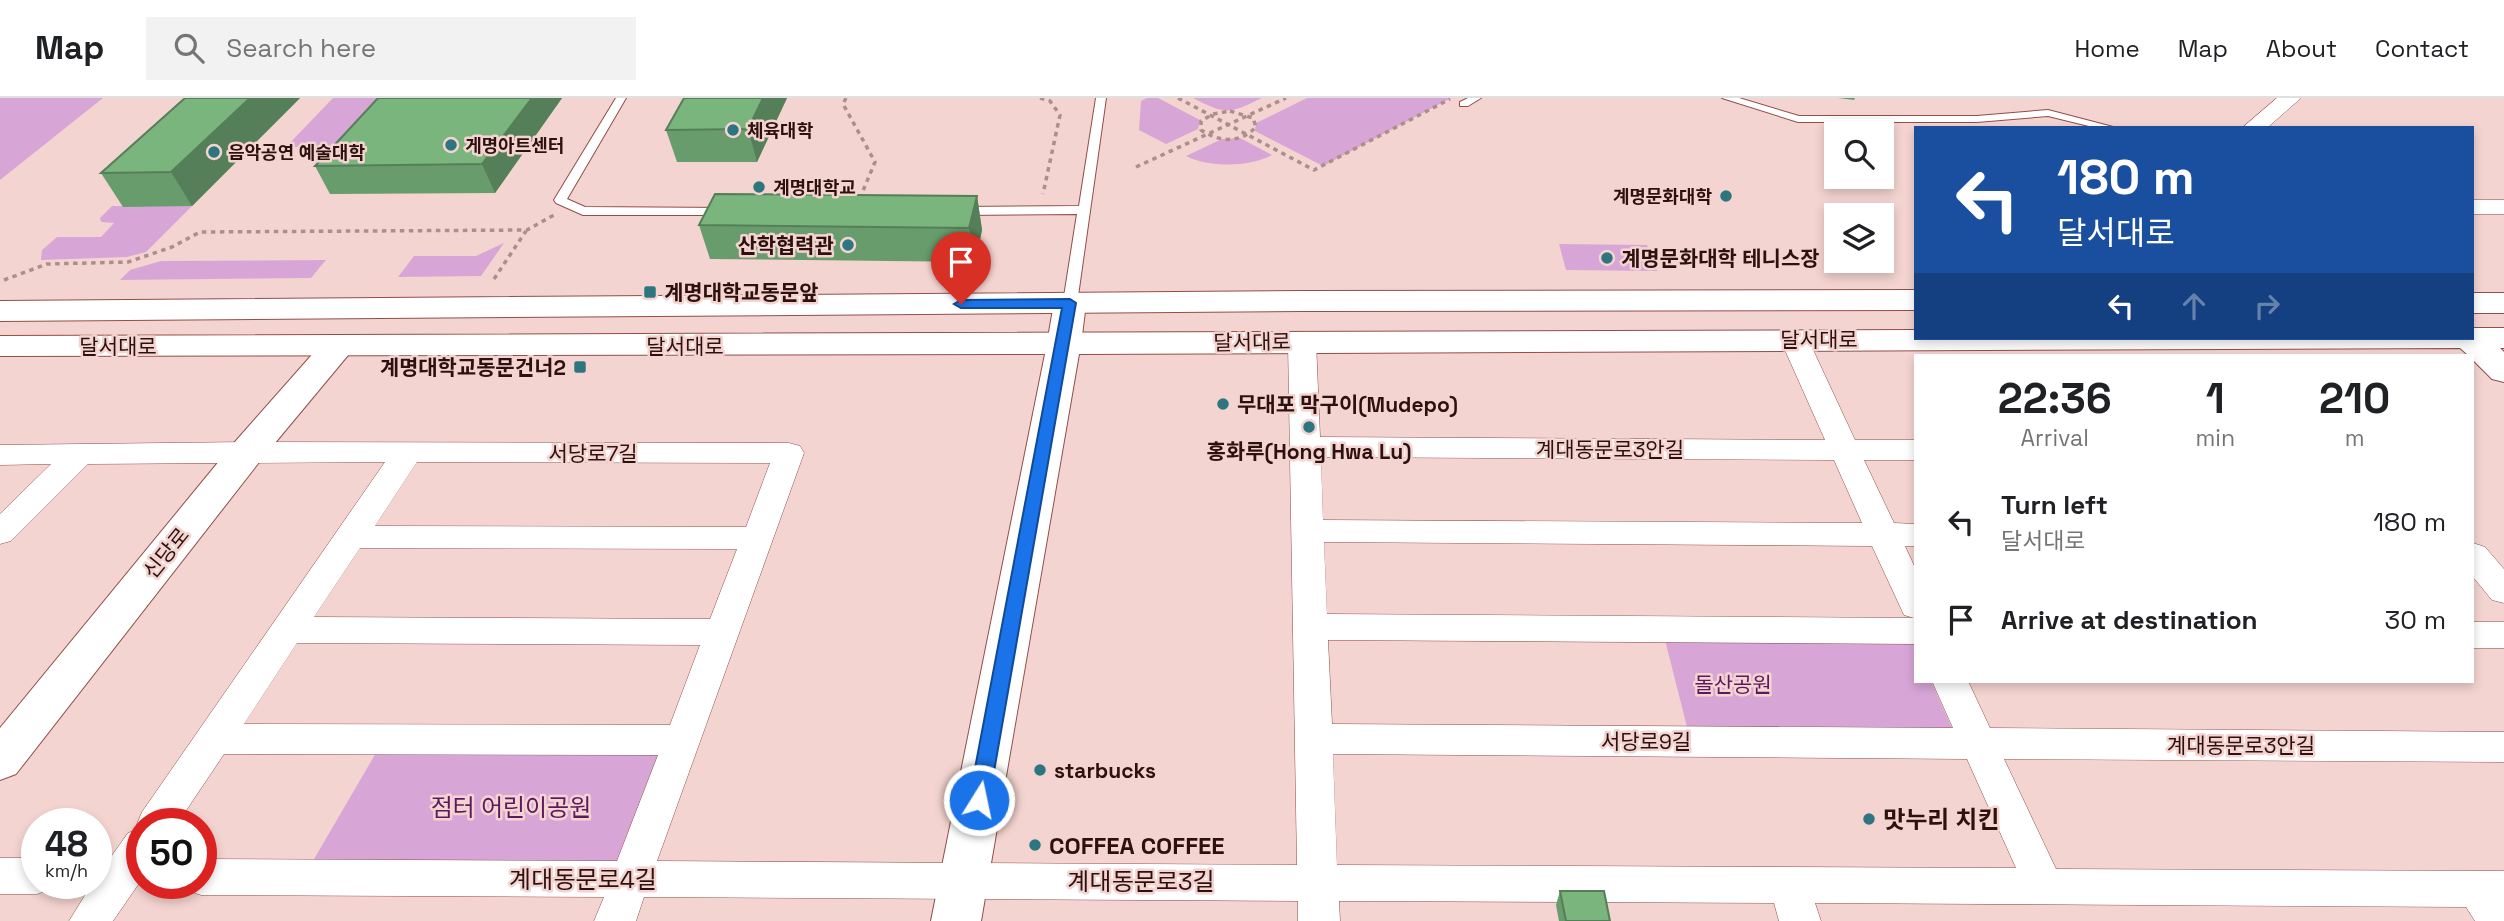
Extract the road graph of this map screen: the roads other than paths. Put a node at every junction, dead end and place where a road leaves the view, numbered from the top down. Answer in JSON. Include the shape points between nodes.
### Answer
{"nodes":[{"id":1,"x":621,"y":98,"type":"edge"},
{"id":2,"x":1101,"y":98,"type":"edge"},
{"id":3,"x":1476,"y":98,"type":"edge"},
{"id":4,"x":1727,"y":98,"type":"edge"},
{"id":5,"x":2290,"y":98,"type":"edge"},
{"id":6,"x":2036,"y":101,"type":"dead end"},
{"id":7,"x":1464,"y":104,"type":"dead end"},
{"id":8,"x":2048,"y":113,"type":"junction"},
{"id":9,"x":2103,"y":126,"type":"edge"},
{"id":10,"x":2255,"y":126,"type":"edge"},
{"id":11,"x":2474,"y":207,"type":"edge"},
{"id":12,"x":2504,"y":207,"type":"edge"},
{"id":13,"x":1084,"y":210,"type":"junction"},
{"id":14,"x":947,"y":211,"type":"edge"},
{"id":15,"x":744,"y":212,"type":"edge"},
{"id":16,"x":2,"y":295,"type":"edge"},
{"id":17,"x":1914,"y":300,"type":"edge"},
{"id":18,"x":1070,"y":303,"type":"junction"},
{"id":19,"x":2474,"y":303,"type":"edge"},
{"id":20,"x":2504,"y":303,"type":"edge"},
{"id":21,"x":2474,"y":338,"type":"edge"},
{"id":22,"x":2504,"y":338,"type":"edge"},
{"id":23,"x":1794,"y":339,"type":"junction"},
{"id":24,"x":1914,"y":339,"type":"edge"},
{"id":25,"x":2471,"y":340,"type":"edge"},
{"id":26,"x":1302,"y":342,"type":"junction"},
{"id":27,"x":1064,"y":344,"type":"junction"},
{"id":28,"x":0,"y":346,"type":"edge"},
{"id":29,"x":337,"y":347,"type":"junction"},
{"id":30,"x":2504,"y":371,"type":"edge"},
{"id":31,"x":1305,"y":447,"type":"junction"},
{"id":32,"x":1845,"y":450,"type":"junction"},
{"id":33,"x":1914,"y":450,"type":"edge"},
{"id":34,"x":247,"y":452,"type":"junction"},
{"id":35,"x":408,"y":452,"type":"junction"},
{"id":36,"x":80,"y":454,"type":"junction"},
{"id":37,"x":0,"y":455,"type":"edge"},
{"id":38,"x":1307,"y":531,"type":"junction"},
{"id":39,"x":0,"y":533,"type":"edge"},
{"id":40,"x":1884,"y":534,"type":"junction"},
{"id":41,"x":1914,"y":535,"type":"edge"},
{"id":42,"x":351,"y":537,"type":"junction"},
{"id":43,"x":758,"y":538,"type":"junction"},
{"id":44,"x":2474,"y":556,"type":"edge"},
{"id":45,"x":2504,"y":591,"type":"edge"},
{"id":46,"x":1914,"y":602,"type":"edge"},
{"id":47,"x":1310,"y":627,"type":"junction"},
{"id":48,"x":288,"y":631,"type":"junction"},
{"id":49,"x":1914,"y":631,"type":"edge"},
{"id":50,"x":723,"y":632,"type":"junction"},
{"id":51,"x":2474,"y":635,"type":"edge"},
{"id":52,"x":2504,"y":635,"type":"edge"},
{"id":53,"x":1951,"y":683,"type":"edge"},
{"id":54,"x":214,"y":739,"type":"junction"},
{"id":55,"x":1313,"y":739,"type":"junction"},
{"id":56,"x":682,"y":740,"type":"junction"},
{"id":57,"x":1979,"y":743,"type":"junction"},
{"id":58,"x":2504,"y":747,"type":"edge"},
{"id":59,"x":0,"y":761,"type":"edge"},
{"id":60,"x":167,"y":808,"type":"edge"},
{"id":61,"x":125,"y":869,"type":"edge"},
{"id":62,"x":0,"y":876,"type":"edge"},
{"id":63,"x":21,"y":876,"type":"edge"},
{"id":64,"x":217,"y":877,"type":"edge"},
{"id":65,"x":631,"y":879,"type":"junction"},
{"id":66,"x":964,"y":881,"type":"junction"},
{"id":67,"x":2044,"y":886,"type":"junction"},
{"id":68,"x":2490,"y":889,"type":"edge"},
{"id":69,"x":1318,"y":902,"type":"edge"},
{"id":70,"x":1795,"y":903,"type":"edge"},
{"id":71,"x":90,"y":921,"type":"edge"},
{"id":72,"x":615,"y":921,"type":"edge"},
{"id":73,"x":956,"y":921,"type":"edge"},
{"id":74,"x":2498,"y":921,"type":"edge"}],
"edges":[{"from":1,"to":15,"type":"lane","via":[[560,200],[596,212]]},
{"from":2,"to":13,"type":"lane"},
{"from":3,"to":7,"type":"lane"},
{"from":4,"to":8,"type":"lane","via":[[1798,119],[1977,119]]},
{"from":5,"to":10,"type":"street"},
{"from":6,"to":8,"type":"lane"},
{"from":8,"to":9,"type":"lane"},
{"from":11,"to":12,"type":"street"},
{"from":13,"to":14,"type":"lane"},
{"from":13,"to":18,"type":"lane"},
{"from":16,"to":18,"type":"main road","name":"달서대로"},
{"from":17,"to":18,"type":"main road","name":"달서대로"},
{"from":18,"to":27,"type":"main road"},
{"from":19,"to":20,"type":"main road"},
{"from":21,"to":22,"type":"main road","name":"달서대로"},
{"from":23,"to":24,"type":"main road","name":"달서대로"},
{"from":23,"to":26,"type":"main road","name":"달서대로"},
{"from":23,"to":32,"type":"street"},
{"from":25,"to":30,"type":"main road"},
{"from":26,"to":27,"type":"main road","name":"달서대로"},
{"from":26,"to":31,"type":"street"},
{"from":27,"to":29,"type":"main road","name":"달서대로"},
{"from":27,"to":66,"type":"main road"},
{"from":28,"to":29,"type":"main road","name":"달서대로"},
{"from":29,"to":34,"type":"main road","name":"신당로"},
{"from":31,"to":32,"type":"street","name":"계대동문로3안길"},
{"from":31,"to":38,"type":"street"},
{"from":32,"to":33,"type":"street","name":"계대동문로3안길"},
{"from":32,"to":40,"type":"street"},
{"from":34,"to":35,"type":"street"},
{"from":34,"to":36,"type":"street"},
{"from":34,"to":59,"type":"main road","name":"신당로"},
{"from":35,"to":42,"type":"street"},
{"from":35,"to":43,"type":"street","name":"서당로7길","via":[[789,453]]},
{"from":36,"to":37,"type":"street"},
{"from":36,"to":39,"type":"street"},
{"from":38,"to":40,"type":"street"},
{"from":38,"to":47,"type":"street"},
{"from":40,"to":41,"type":"street"},
{"from":40,"to":46,"type":"street"},
{"from":42,"to":43,"type":"street"},
{"from":42,"to":48,"type":"street"},
{"from":43,"to":50,"type":"street","name":"서당로7길"},
{"from":44,"to":45,"type":"street"},
{"from":47,"to":49,"type":"street"},
{"from":47,"to":55,"type":"street"},
{"from":48,"to":50,"type":"street"},
{"from":48,"to":54,"type":"street"},
{"from":50,"to":56,"type":"street","name":"서당로7길"},
{"from":51,"to":52,"type":"street"},
{"from":53,"to":57,"type":"street"},
{"from":54,"to":56,"type":"street"},
{"from":54,"to":60,"type":"street"},
{"from":55,"to":57,"type":"street","name":"서당로9길"},
{"from":55,"to":69,"type":"street"},
{"from":56,"to":65,"type":"street","name":"서당로7길"},
{"from":57,"to":58,"type":"street","name":"계대동문로3안길"},
{"from":57,"to":67,"type":"street"},
{"from":61,"to":71,"type":"street"},
{"from":62,"to":63,"type":"street"},
{"from":64,"to":65,"type":"street","name":"계대동문로4길"},
{"from":65,"to":66,"type":"street","name":"계대동문로4길"},
{"from":65,"to":72,"type":"street","name":"서당로7길"},
{"from":66,"to":69,"type":"street","name":"계대동문로3길"},
{"from":66,"to":73,"type":"main road"},
{"from":67,"to":68,"type":"street","name":"계대동문로3길"},
{"from":67,"to":70,"type":"street","name":"계대동문로3길"},
{"from":68,"to":74,"type":"street"},
{"from":69,"to":70,"type":"street","name":"계대동문로3길"}]}
